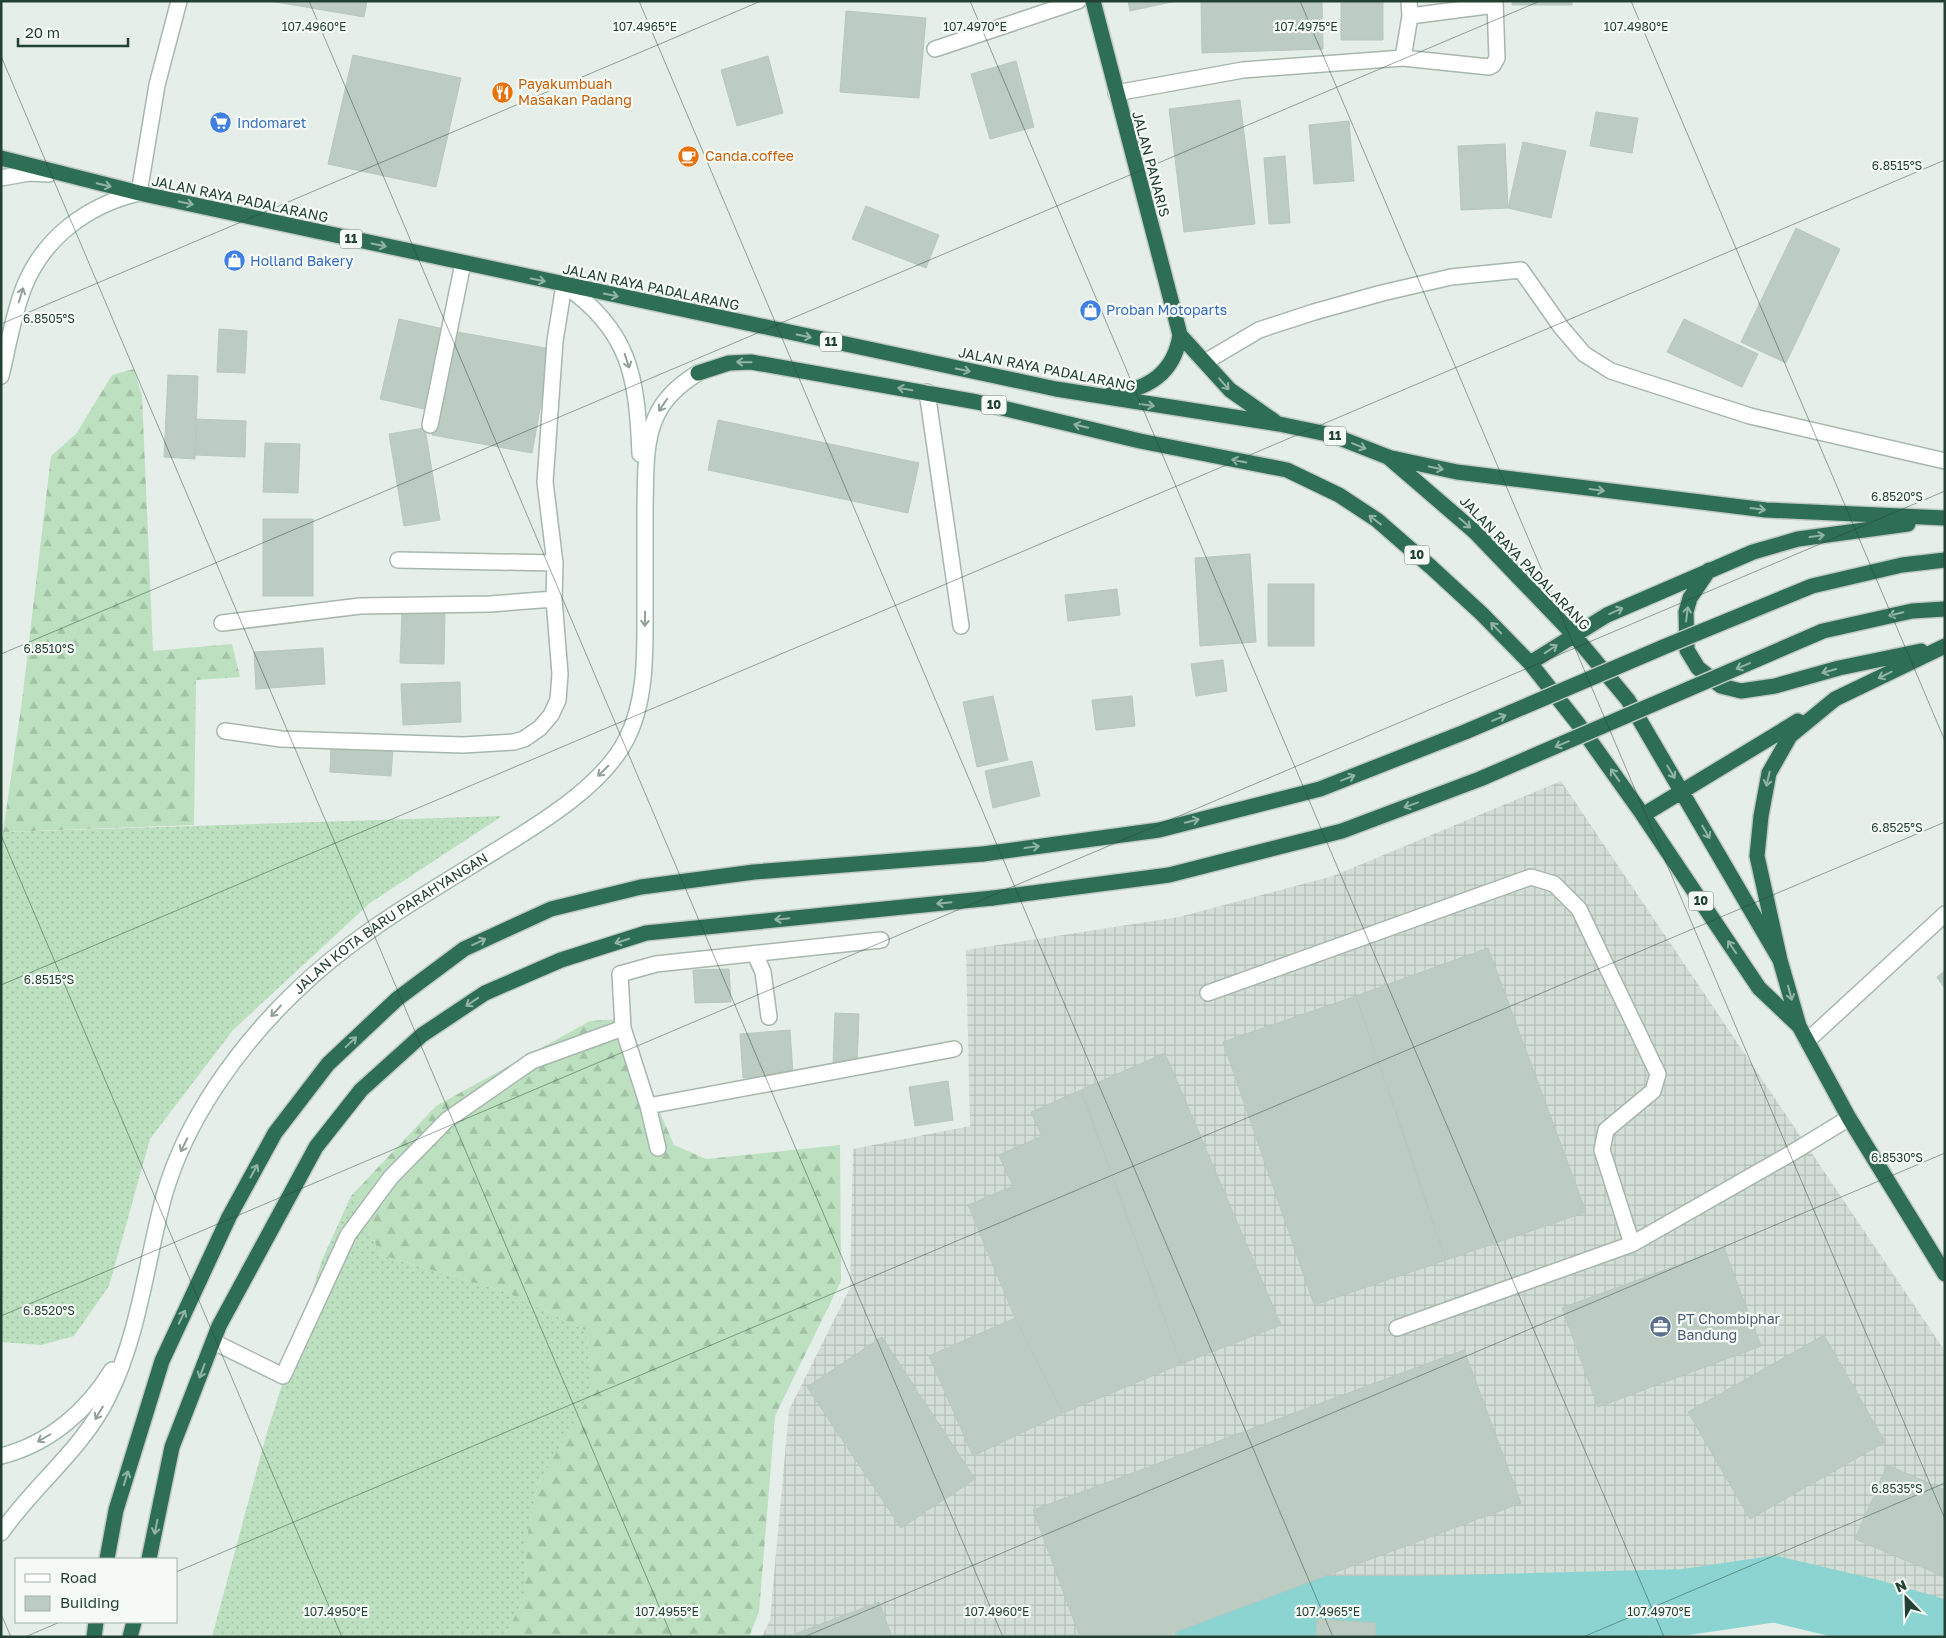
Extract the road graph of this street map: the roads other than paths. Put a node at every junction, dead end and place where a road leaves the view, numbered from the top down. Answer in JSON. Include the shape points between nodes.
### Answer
{"nodes":[{"id":1,"x":179,"y":1,"type":"edge"},
{"id":2,"x":1078,"y":1,"type":"edge"},
{"id":3,"x":1093,"y":1,"type":"edge"},
{"id":4,"x":1495,"y":3,"type":"edge"},
{"id":5,"x":1409,"y":8,"type":"edge"},
{"id":6,"x":934,"y":49,"type":"dead end"},
{"id":7,"x":1402,"y":58,"type":"junction"},
{"id":8,"x":1116,"y":93,"type":"junction"},
{"id":9,"x":1,"y":158,"type":"edge"},
{"id":10,"x":70,"y":177,"type":"junction"},
{"id":11,"x":1,"y":178,"type":"edge"},
{"id":12,"x":139,"y":193,"type":"junction"},
{"id":13,"x":463,"y":263,"type":"junction"},
{"id":14,"x":564,"y":285,"type":"junction"},
{"id":15,"x":1180,"y":335,"type":"junction"},
{"id":16,"x":1205,"y":362,"type":"junction"},
{"id":17,"x":698,"y":373,"type":"joint"},
{"id":18,"x":1,"y":376,"type":"edge"},
{"id":19,"x":927,"y":392,"type":"junction"},
{"id":20,"x":1099,"y":398,"type":"junction"},
{"id":21,"x":1279,"y":424,"type":"junction"},
{"id":22,"x":430,"y":425,"type":"dead end"},
{"id":23,"x":1388,"y":457,"type":"junction"},
{"id":24,"x":1945,"y":461,"type":"edge"},
{"id":25,"x":1945,"y":518,"type":"edge"},
{"id":26,"x":398,"y":560,"type":"dead end"},
{"id":27,"x":1945,"y":560,"type":"edge"},
{"id":28,"x":555,"y":563,"type":"junction"},
{"id":29,"x":1710,"y":569,"type":"junction"},
{"id":30,"x":645,"y":570,"type":"junction"},
{"id":31,"x":554,"y":599,"type":"junction"},
{"id":32,"x":1945,"y":609,"type":"edge"},
{"id":33,"x":222,"y":623,"type":"dead end"},
{"id":34,"x":961,"y":626,"type":"dead end"},
{"id":35,"x":1573,"y":634,"type":"junction"},
{"id":36,"x":1945,"y":646,"type":"edge"},
{"id":37,"x":1530,"y":663,"type":"junction"},
{"id":38,"x":1835,"y":699,"type":"junction"},
{"id":39,"x":225,"y":731,"type":"dead end"},
{"id":40,"x":1682,"y":790,"type":"junction"},
{"id":41,"x":1643,"y":815,"type":"junction"},
{"id":42,"x":1945,"y":914,"type":"edge"},
{"id":43,"x":881,"y":940,"type":"dead end"},
{"id":44,"x":754,"y":954,"type":"junction"},
{"id":45,"x":1780,"y":960,"type":"junction"},
{"id":46,"x":1208,"y":993,"type":"dead end"},
{"id":47,"x":769,"y":1017,"type":"dead end"},
{"id":48,"x":1799,"y":1026,"type":"junction"},
{"id":49,"x":622,"y":1028,"type":"junction"},
{"id":50,"x":1807,"y":1041,"type":"junction"},
{"id":51,"x":954,"y":1049,"type":"dead end"},
{"id":52,"x":648,"y":1106,"type":"junction"},
{"id":53,"x":1849,"y":1118,"type":"junction"},
{"id":54,"x":658,"y":1148,"type":"dead end"},
{"id":55,"x":1632,"y":1244,"type":"junction"},
{"id":56,"x":1945,"y":1274,"type":"edge"},
{"id":57,"x":139,"y":1302,"type":"junction"},
{"id":58,"x":1396,"y":1328,"type":"dead end"},
{"id":59,"x":214,"y":1342,"type":"junction"},
{"id":60,"x":1,"y":1456,"type":"edge"},
{"id":61,"x":1,"y":1533,"type":"edge"},
{"id":62,"x":107,"y":1558,"type":"edge"},
{"id":63,"x":149,"y":1558,"type":"edge"},
{"id":64,"x":96,"y":1623,"type":"edge"},
{"id":65,"x":134,"y":1623,"type":"edge"},
{"id":66,"x":94,"y":1637,"type":"edge"},
{"id":67,"x":130,"y":1637,"type":"edge"}],
"edges":[{"from":1,"to":12,"type":"street","via":[[157,85]]},
{"from":2,"to":6,"type":"street"},
{"from":3,"to":8,"type":"highway","name":"JALAN PANARIS"},
{"from":4,"to":5,"type":"street"},
{"from":4,"to":7,"type":"street","via":[[1498,58],[1494,65]]},
{"from":5,"to":7,"type":"street"},
{"from":7,"to":8,"type":"street","via":[[1243,70]]},
{"from":8,"to":15,"type":"highway","name":"JALAN PANARIS"},
{"from":9,"to":10,"type":"highway","name":"JALAN RAYA PADALARANG"},
{"from":10,"to":11,"type":"street","name":"JALAN RAYA PADALARANG","via":[[29,173]]},
{"from":10,"to":12,"type":"highway","name":"JALAN RAYA PADALARANG","number":"11","one_way":true},
{"from":12,"to":13,"type":"highway","name":"JALAN RAYA PADALARANG","number":"11","one_way":true},
{"from":18,"to":12,"type":"street","one_way":true,"via":[[24,287],[43,254],[86,212]]},
{"from":13,"to":14,"type":"highway","name":"JALAN RAYA PADALARANG","number":"11","one_way":true},
{"from":13,"to":22,"type":"street"},
{"from":14,"to":20,"type":"highway","name":"JALAN RAYA PADALARANG","number":"11","one_way":true},
{"from":14,"to":28,"type":"street","via":[[555,341],[545,482]]},
{"from":14,"to":30,"type":"street","name":"JALAN KOTA BARU PARAHYANGAN","one_way":true,"via":[[603,317],[622,346],[628,363],[638,424]]},
{"from":15,"to":16,"type":"highway","name":"JALAN PANARIS"},
{"from":15,"to":20,"type":"highway","name":"JALAN PANARIS","via":[[1174,359],[1161,375],[1125,393]]},
{"from":16,"to":21,"type":"highway","name":"JALAN PANARIS","one_way":true,"via":[[1230,390]]},
{"from":16,"to":24,"type":"street","via":[[1259,330],[1314,312],[1451,277],[1521,270],[1584,354],[1611,371],[1750,416]]},
{"from":19,"to":17,"type":"highway","number":"10","one_way":true,"via":[[751,362],[729,363]]},
{"from":17,"to":30,"type":"street","name":"JALAN KOTA BARU PARAHYANGAN","one_way":true,"via":[[671,394],[652,425],[646,469]]},
{"from":19,"to":34,"type":"street"},
{"from":37,"to":19,"type":"highway","number":"10","one_way":true,"via":[[1482,614],[1376,520],[1339,495],[1287,470],[1140,441]]},
{"from":20,"to":21,"type":"highway","name":"JALAN RAYA PADALARANG","number":"11","one_way":true},
{"from":21,"to":23,"type":"highway","name":"JALAN RAYA PADALARANG","number":"11","one_way":true,"via":[[1332,435]]},
{"from":23,"to":25,"type":"highway","one_way":true,"via":[[1457,472],[1766,510]]},
{"from":23,"to":35,"type":"highway","name":"JALAN RAYA PADALARANG","number":"10","one_way":true,"via":[[1475,532]]},
{"from":29,"to":25,"type":"highway","one_way":true,"via":[[1798,539]]},
{"from":26,"to":28,"type":"street"},
{"from":62,"to":27,"type":"highway","one_way":true,"bridge":true,"via":[[116,1510],[162,1361],[229,1217],[275,1133],[328,1064],[397,999],[464,949],[551,909],[641,887],[754,872],[983,854],[1159,830],[1320,789],[1465,732],[1812,586],[1902,564]]},
{"from":28,"to":31,"type":"street"},
{"from":35,"to":29,"type":"highway","one_way":true,"via":[[1607,615]]},
{"from":36,"to":29,"type":"highway","one_way":true,"via":[[1839,668],[1775,686],[1741,690],[1720,686],[1698,668],[1687,650],[1686,612],[1690,598]]},
{"from":30,"to":57,"type":"street","name":"JALAN KOTA BARU PARAHYANGAN","one_way":true,"via":[[641,692],[633,725],[617,756],[573,798],[532,828],[370,930],[319,969],[278,1009],[227,1072],[182,1147],[164,1197]]},
{"from":31,"to":33,"type":"street","via":[[490,604],[360,606]]},
{"from":31,"to":39,"type":"street","via":[[560,674],[558,700],[546,722],[524,739],[463,745],[376,743],[281,739]]},
{"from":32,"to":59,"type":"highway","one_way":true,"bridge":true,"via":[[1912,611],[1823,631],[1480,779],[1342,831],[1169,875],[992,898],[646,933],[561,960],[485,993],[422,1035],[361,1090],[316,1147]]},
{"from":37,"to":35,"type":"highway","one_way":true},
{"from":35,"to":40,"type":"highway","name":"JALAN RAYA PADALARANG","number":"10","one_way":true,"via":[[1628,700]]},
{"from":36,"to":38,"type":"highway","one_way":true},
{"from":41,"to":37,"type":"highway","number":"10","one_way":true},
{"from":38,"to":40,"type":"highway"},
{"from":38,"to":45,"type":"highway","one_way":true,"via":[[1790,736],[1769,773],[1757,856]]},
{"from":40,"to":41,"type":"highway"},
{"from":40,"to":45,"type":"highway","name":"JALAN RAYA PADALARANG","number":"10","one_way":true},
{"from":48,"to":41,"type":"highway","number":"10","one_way":true,"via":[[1759,988]]},
{"from":42,"to":50,"type":"street"},
{"from":43,"to":44,"type":"street"},
{"from":44,"to":47,"type":"street","via":[[763,972]]},
{"from":44,"to":49,"type":"street","via":[[656,964],[620,974]]},
{"from":45,"to":48,"type":"highway","number":"10","one_way":true},
{"from":46,"to":55,"type":"street","via":[[1531,878],[1554,884],[1579,909],[1658,1074],[1653,1091],[1606,1130],[1602,1150]]},
{"from":48,"to":50,"type":"highway","number":"10"},
{"from":49,"to":52,"type":"street"},
{"from":49,"to":59,"type":"street","via":[[532,1061],[447,1120],[391,1177],[348,1235],[283,1376]]},
{"from":50,"to":53,"type":"highway","number":"10"},
{"from":51,"to":52,"type":"street"},
{"from":52,"to":54,"type":"street"},
{"from":53,"to":55,"type":"street"},
{"from":53,"to":56,"type":"highway","number":"10"},
{"from":55,"to":58,"type":"street"},
{"from":57,"to":60,"type":"street","one_way":true,"via":[[114,1366],[83,1409],[37,1442]]},
{"from":57,"to":61,"type":"street","one_way":true,"via":[[120,1371],[100,1412],[81,1441]]},
{"from":59,"to":63,"type":"highway","one_way":true,"via":[[172,1447]]},
{"from":64,"to":66,"type":"highway"},
{"from":65,"to":67,"type":"highway"}]}
